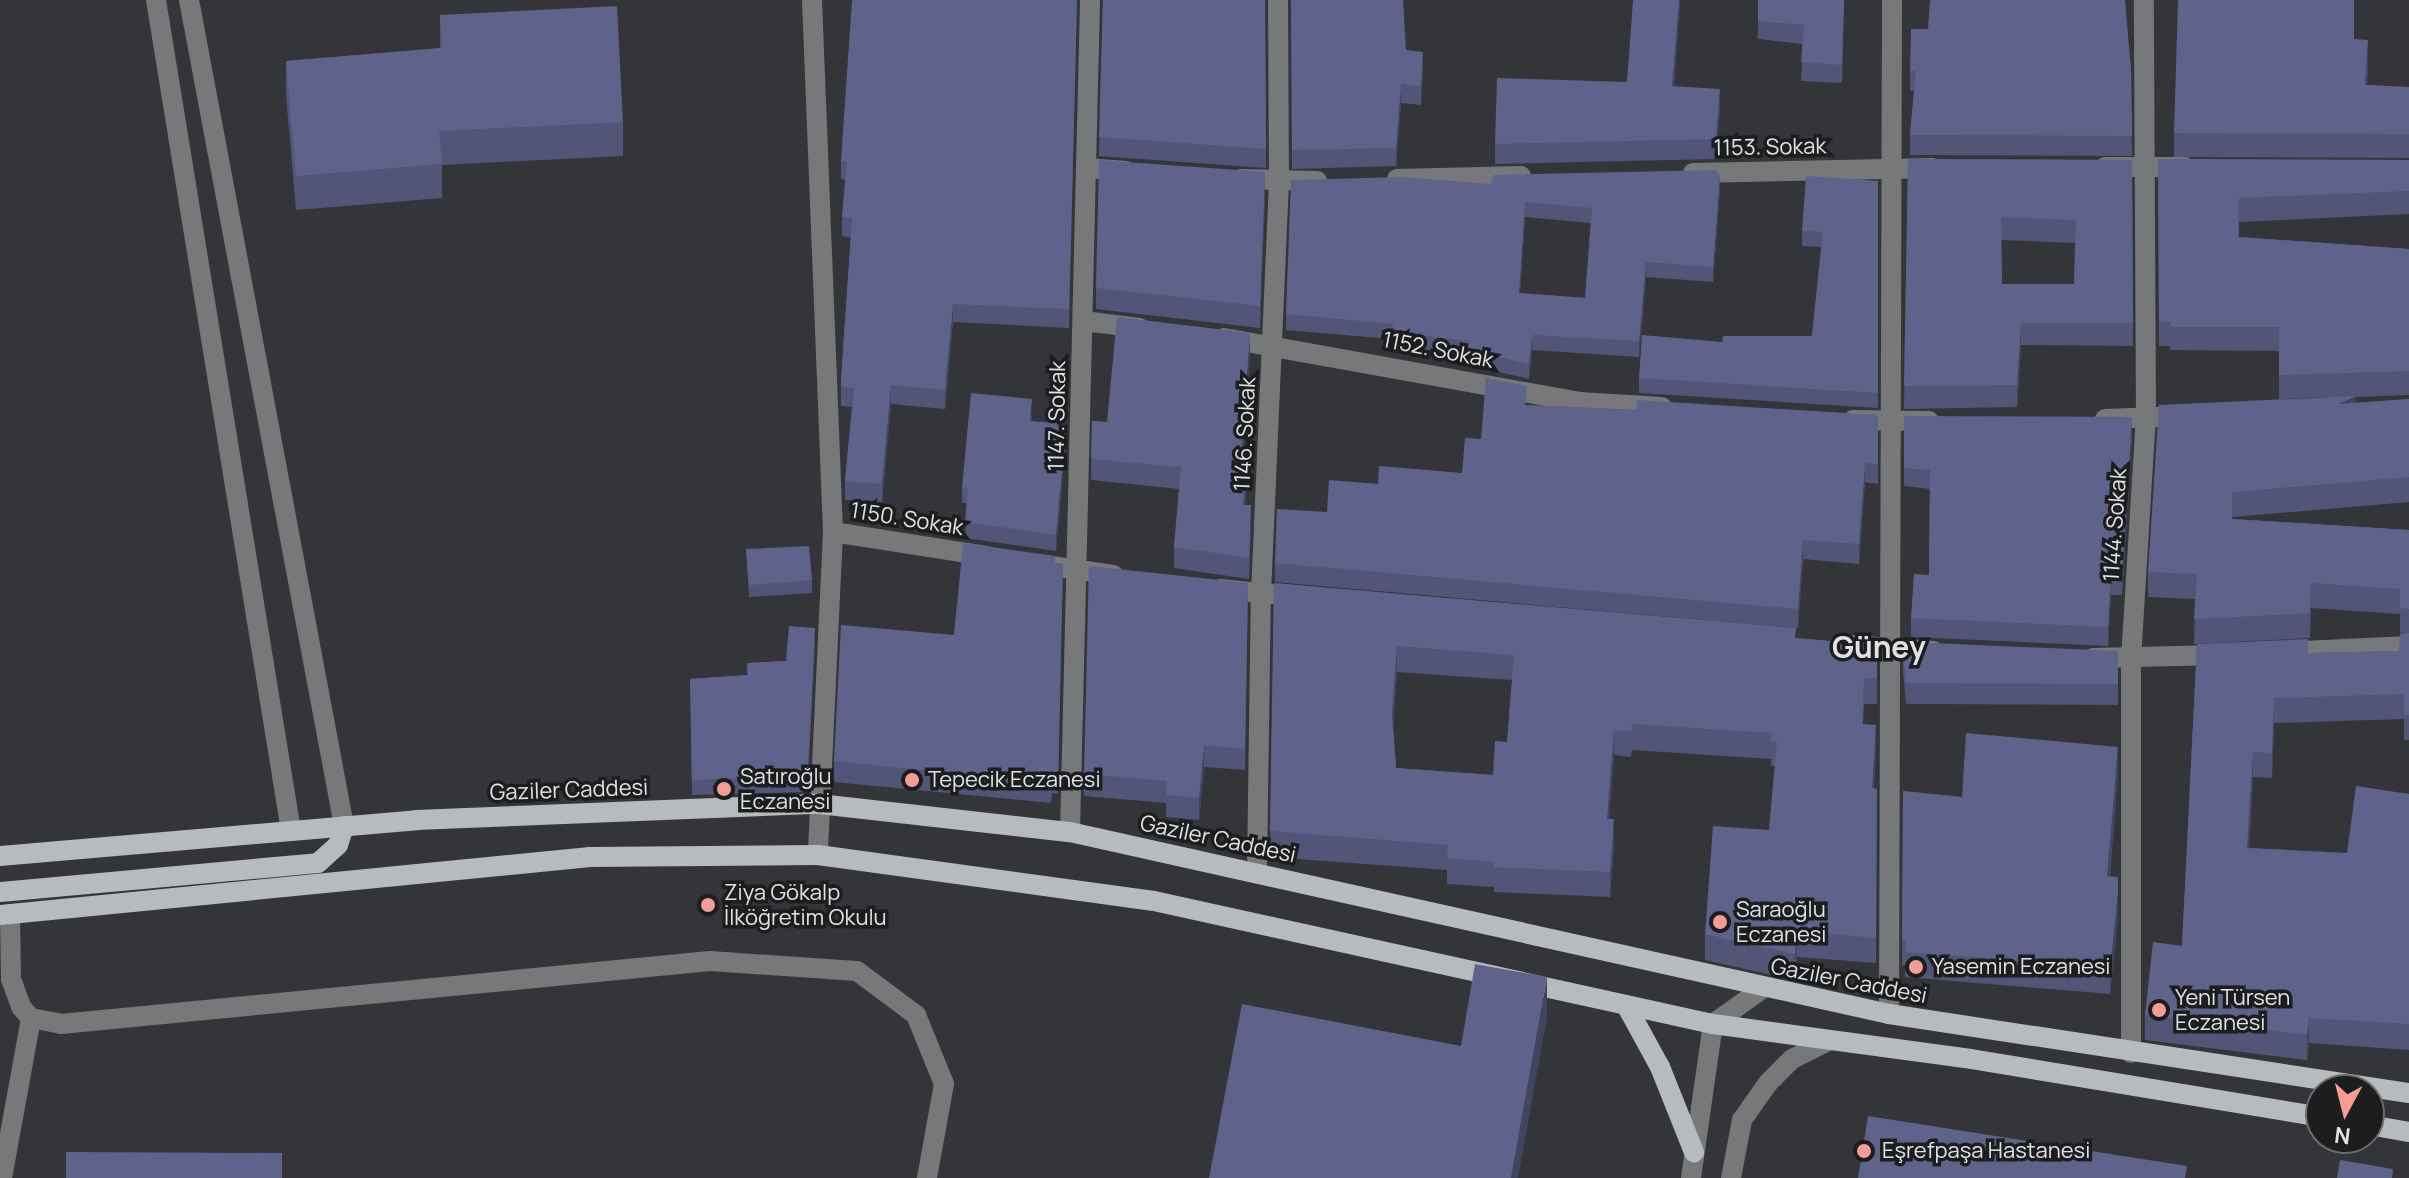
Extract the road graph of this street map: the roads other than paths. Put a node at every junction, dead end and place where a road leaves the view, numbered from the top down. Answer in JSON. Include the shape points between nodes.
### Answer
{"nodes":[{"id":1,"x":156,"y":0,"type":"edge"},
{"id":2,"x":189,"y":0,"type":"edge"},
{"id":3,"x":812,"y":0,"type":"edge"},
{"id":4,"x":1090,"y":0,"type":"edge"},
{"id":5,"x":1278,"y":0,"type":"edge"},
{"id":6,"x":1892,"y":0,"type":"edge"},
{"id":7,"x":2144,"y":0,"type":"edge"},
{"id":8,"x":2080,"y":167,"type":"edge"},
{"id":9,"x":2142,"y":167,"type":"junction"},
{"id":10,"x":1086,"y":168,"type":"junction"},
{"id":11,"x":1893,"y":168,"type":"junction"},
{"id":12,"x":1955,"y":168,"type":"edge"},
{"id":13,"x":2205,"y":168,"type":"edge"},
{"id":14,"x":1145,"y":172,"type":"edge"},
{"id":15,"x":1673,"y":173,"type":"edge"},
{"id":16,"x":1547,"y":176,"type":"edge"},
{"id":17,"x":1220,"y":178,"type":"edge"},
{"id":18,"x":1342,"y":180,"type":"edge"},
{"id":19,"x":1374,"y":180,"type":"edge"},
{"id":20,"x":1279,"y":182,"type":"junction"},
{"id":21,"x":1083,"y":321,"type":"junction"},
{"id":22,"x":1156,"y":330,"type":"edge"},
{"id":23,"x":1200,"y":335,"type":"edge"},
{"id":24,"x":1274,"y":344,"type":"junction"},
{"id":25,"x":1687,"y":409,"type":"edge"},
{"id":26,"x":2208,"y":415,"type":"edge"},
{"id":27,"x":1826,"y":418,"type":"edge"},
{"id":28,"x":2146,"y":418,"type":"junction"},
{"id":29,"x":2085,"y":419,"type":"edge"},
{"id":30,"x":1949,"y":421,"type":"edge"},
{"id":31,"x":1888,"y":422,"type":"junction"},
{"id":32,"x":833,"y":532,"type":"junction"},
{"id":33,"x":1079,"y":571,"type":"junction"},
{"id":34,"x":1140,"y":578,"type":"edge"},
{"id":35,"x":1200,"y":586,"type":"edge"},
{"id":36,"x":1261,"y":594,"type":"junction"},
{"id":37,"x":1324,"y":599,"type":"edge"},
{"id":38,"x":1826,"y":643,"type":"edge"},
{"id":39,"x":2409,"y":646,"type":"edge"},
{"id":40,"x":1889,"y":649,"type":"junction"},
{"id":41,"x":1949,"y":652,"type":"edge"},
{"id":42,"x":2070,"y":657,"type":"edge"},
{"id":43,"x":2131,"y":660,"type":"junction"},
{"id":44,"x":819,"y":804,"type":"junction"},
{"id":45,"x":344,"y":826,"type":"junction"},
{"id":46,"x":291,"y":831,"type":"junction"},
{"id":47,"x":1070,"y":832,"type":"junction"},
{"id":48,"x":818,"y":855,"type":"junction"},
{"id":49,"x":0,"y":856,"type":"edge"},
{"id":50,"x":318,"y":863,"type":"junction"},
{"id":51,"x":1257,"y":870,"type":"junction"},
{"id":52,"x":362,"y":879,"type":"junction"},
{"id":53,"x":0,"y":892,"type":"edge"},
{"id":54,"x":5,"y":915,"type":"edge"},
{"id":55,"x":1762,"y":989,"type":"junction"},
{"id":56,"x":1626,"y":1005,"type":"junction"},
{"id":57,"x":1889,"y":1014,"type":"junction"},
{"id":58,"x":31,"y":1018,"type":"junction"},
{"id":59,"x":1713,"y":1024,"type":"junction"},
{"id":60,"x":1830,"y":1040,"type":"junction"},
{"id":61,"x":2131,"y":1053,"type":"junction"},
{"id":62,"x":2409,"y":1093,"type":"edge"},
{"id":63,"x":2305,"y":1114,"type":"edge"},
{"id":64,"x":2385,"y":1128,"type":"edge"},
{"id":65,"x":2409,"y":1132,"type":"edge"},
{"id":66,"x":1694,"y":1152,"type":"junction"},
{"id":67,"x":2,"y":1178,"type":"edge"},
{"id":68,"x":927,"y":1178,"type":"edge"},
{"id":69,"x":1691,"y":1178,"type":"edge"},
{"id":70,"x":1731,"y":1178,"type":"edge"}],
"edges":[{"from":1,"to":46,"type":"street"},
{"from":2,"to":45,"type":"street"},
{"from":3,"to":32,"type":"street"},
{"from":4,"to":10,"type":"street","name":"1147. Sokak"},
{"from":5,"to":20,"type":"street","name":"1146. Sokak"},
{"from":6,"to":11,"type":"street"},
{"from":7,"to":9,"type":"street","name":"1144. Sokak"},
{"from":8,"to":9,"type":"street"},
{"from":9,"to":13,"type":"street"},
{"from":9,"to":28,"type":"street","name":"1144. Sokak"},
{"from":10,"to":14,"type":"street"},
{"from":10,"to":21,"type":"street","name":"1147. Sokak"},
{"from":11,"to":12,"type":"street","name":"1153. Sokak"},
{"from":11,"to":15,"type":"street","name":"1153. Sokak"},
{"from":11,"to":31,"type":"street"},
{"from":16,"to":19,"type":"street"},
{"from":17,"to":20,"type":"street"},
{"from":18,"to":20,"type":"street"},
{"from":20,"to":24,"type":"street","name":"1146. Sokak"},
{"from":21,"to":22,"type":"street"},
{"from":21,"to":33,"type":"street","name":"1147. Sokak"},
{"from":23,"to":24,"type":"street","name":"1152. Sokak"},
{"from":24,"to":25,"type":"street","name":"1152. Sokak","via":[[1579,402]]},
{"from":24,"to":36,"type":"street","name":"1146. Sokak"},
{"from":26,"to":28,"type":"street"},
{"from":27,"to":31,"type":"street"},
{"from":28,"to":29,"type":"street"},
{"from":28,"to":43,"type":"street","name":"1144. Sokak"},
{"from":30,"to":31,"type":"street"},
{"from":31,"to":40,"type":"street"},
{"from":32,"to":33,"type":"street","name":"1150. Sokak"},
{"from":32,"to":44,"type":"street"},
{"from":33,"to":34,"type":"street","name":"1150. Sokak"},
{"from":33,"to":47,"type":"street","name":"1147. Sokak"},
{"from":35,"to":36,"type":"street"},
{"from":36,"to":37,"type":"street"},
{"from":36,"to":51,"type":"street","name":"1146. Sokak"},
{"from":38,"to":40,"type":"street"},
{"from":39,"to":43,"type":"street"},
{"from":40,"to":41,"type":"street"},
{"from":40,"to":57,"type":"street"},
{"from":42,"to":43,"type":"street"},
{"from":43,"to":61,"type":"street","name":"1144. Sokak"},
{"from":44,"to":45,"type":"main road","name":"Gaziler Caddesi"},
{"from":44,"to":47,"type":"main road","name":"Gaziler Caddesi"},
{"from":44,"to":48,"type":"street"},
{"from":45,"to":46,"type":"main road","name":"Gaziler Caddesi"},
{"from":45,"to":50,"type":"main road","via":[[338,845]]},
{"from":46,"to":49,"type":"main road","name":"Gaziler Caddesi"},
{"from":46,"to":50,"type":"main road","via":[[304,854]]},
{"from":47,"to":51,"type":"main road","name":"Gaziler Caddesi"},
{"from":48,"to":52,"type":"main road","via":[[590,857]]},
{"from":48,"to":56,"type":"main road","via":[[1154,901]]},
{"from":50,"to":52,"type":"main road"},
{"from":50,"to":53,"type":"main road"},
{"from":51,"to":55,"type":"main road","name":"Gaziler Caddesi"},
{"from":52,"to":54,"type":"main road"},
{"from":54,"to":58,"type":"street","via":[[11,979]]},
{"from":55,"to":57,"type":"main road","name":"Gaziler Caddesi"},
{"from":55,"to":59,"type":"street"},
{"from":56,"to":59,"type":"main road"},
{"from":56,"to":66,"type":"main road","via":[[1660,1067]]},
{"from":57,"to":61,"type":"main road","name":"Gaziler Caddesi"},
{"from":58,"to":67,"type":"street"},
{"from":58,"to":68,"type":"street","via":[[61,1024],[710,961],[857,971],[916,1015],[944,1084]]},
{"from":59,"to":60,"type":"main road"},
{"from":59,"to":66,"type":"street"},
{"from":60,"to":63,"type":"main road"},
{"from":60,"to":70,"type":"street","via":[[1792,1059],[1759,1095],[1742,1120]]},
{"from":61,"to":62,"type":"main road","name":"Gaziler Caddesi"},
{"from":64,"to":65,"type":"main road"},
{"from":66,"to":69,"type":"street"}]}
